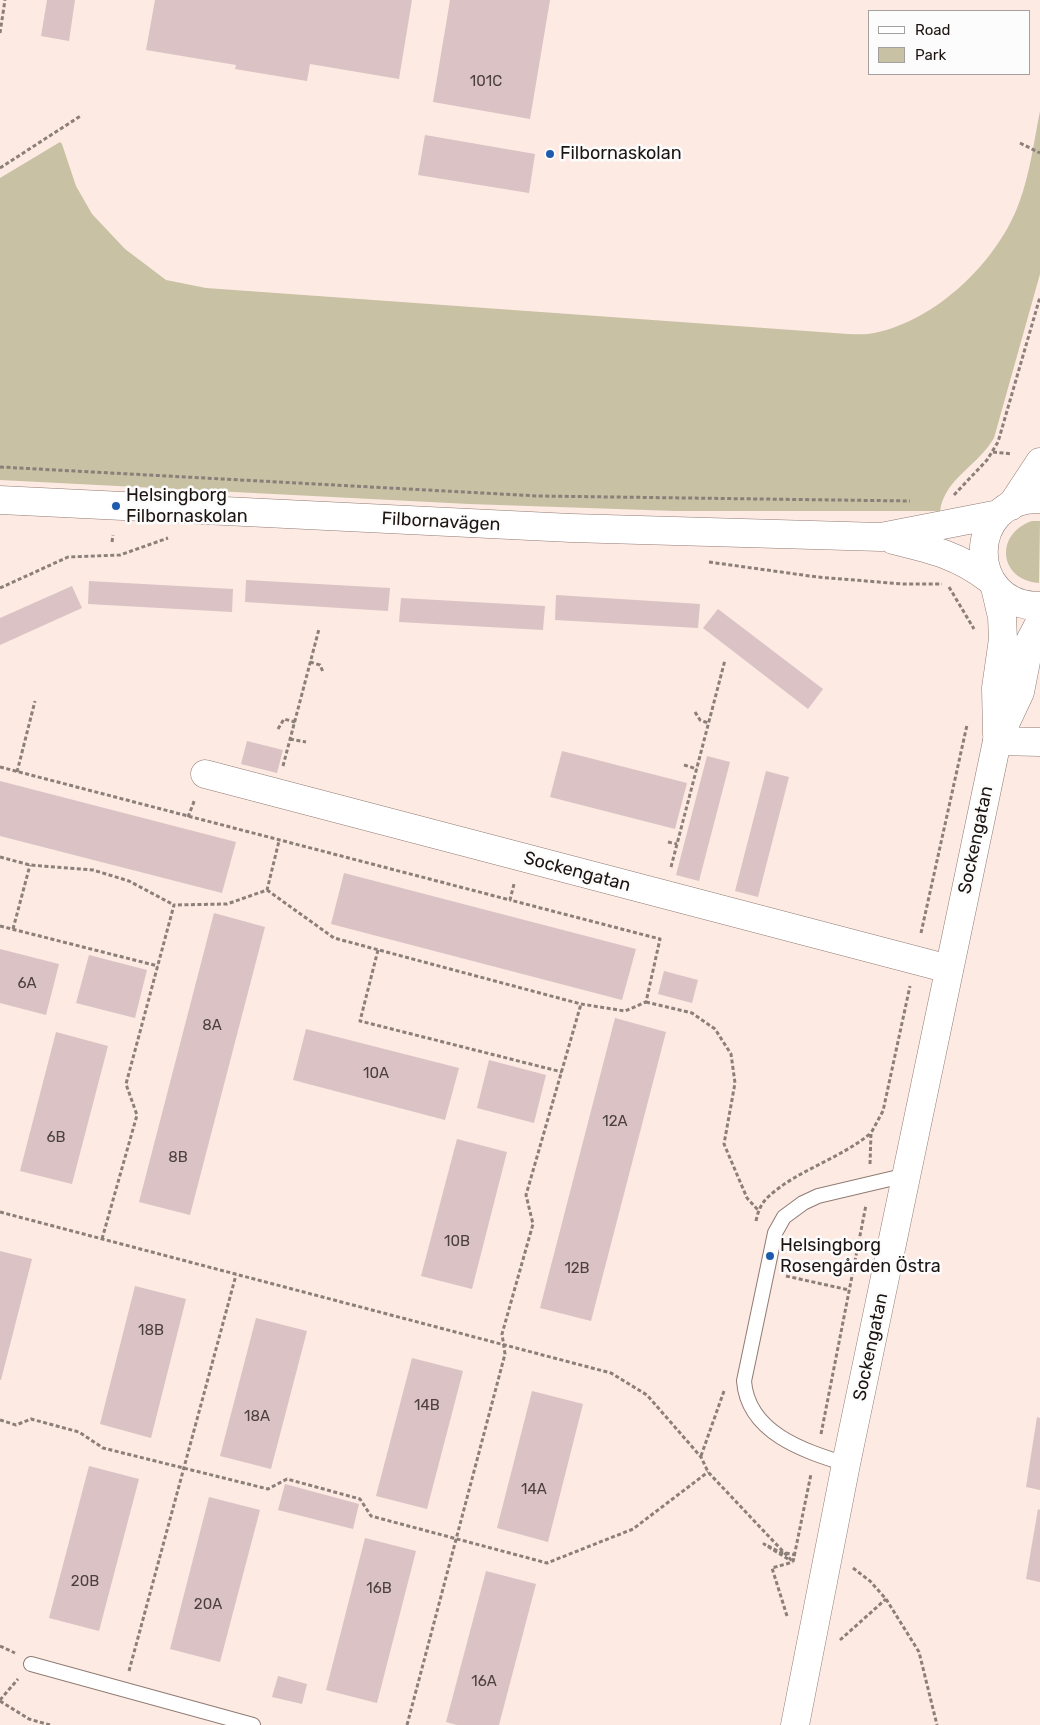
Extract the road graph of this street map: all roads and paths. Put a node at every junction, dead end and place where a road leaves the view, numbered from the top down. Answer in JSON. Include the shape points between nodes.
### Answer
{"nodes":[{"id":1,"x":5,"y":0,"type":"edge"},
{"id":2,"x":0,"y":33,"type":"edge"},
{"id":3,"x":82,"y":115,"type":"dead end"},
{"id":4,"x":1020,"y":143,"type":"dead end"},
{"id":5,"x":1040,"y":153,"type":"edge"},
{"id":6,"x":0,"y":168,"type":"edge"},
{"id":7,"x":1040,"y":297,"type":"edge"},
{"id":8,"x":1040,"y":462,"type":"edge"},
{"id":9,"x":0,"y":467,"type":"edge"},
{"id":10,"x":1040,"y":499,"type":"edge"},
{"id":11,"x":0,"y":500,"type":"edge"},
{"id":12,"x":914,"y":501,"type":"dead end"},
{"id":13,"x":1005,"y":510,"type":"junction"},
{"id":14,"x":950,"y":526,"type":"junction"},
{"id":15,"x":113,"y":535,"type":"dead end"},
{"id":16,"x":169,"y":537,"type":"dead end"},
{"id":17,"x":882,"y":538,"type":"junction"},
{"id":18,"x":112,"y":542,"type":"dead end"},
{"id":19,"x":700,"y":561,"type":"dead end"},
{"id":20,"x":992,"y":583,"type":"junction"},
{"id":21,"x":0,"y":588,"type":"edge"},
{"id":22,"x":1040,"y":606,"type":"edge"},
{"id":23,"x":1040,"y":622,"type":"edge"},
{"id":24,"x":319,"y":629,"type":"dead end"},
{"id":25,"x":975,"y":635,"type":"dead end"},
{"id":26,"x":725,"y":660,"type":"dead end"},
{"id":27,"x":310,"y":662,"type":"junction"},
{"id":28,"x":323,"y":672,"type":"dead end"},
{"id":29,"x":35,"y":701,"type":"dead end"},
{"id":30,"x":696,"y":712,"type":"dead end"},
{"id":31,"x":968,"y":720,"type":"dead end"},
{"id":32,"x":295,"y":722,"type":"junction"},
{"id":33,"x":708,"y":723,"type":"junction"},
{"id":34,"x":278,"y":729,"type":"dead end"},
{"id":35,"x":290,"y":739,"type":"junction"},
{"id":36,"x":997,"y":741,"type":"junction"},
{"id":37,"x":306,"y":742,"type":"dead end"},
{"id":38,"x":1040,"y":742,"type":"edge"},
{"id":39,"x":684,"y":765,"type":"dead end"},
{"id":40,"x":0,"y":767,"type":"edge"},
{"id":41,"x":696,"y":769,"type":"junction"},
{"id":42,"x":17,"y":772,"type":"junction"},
{"id":43,"x":205,"y":774,"type":"dead end"},
{"id":44,"x":276,"y":793,"type":"junction"},
{"id":45,"x":279,"y":841,"type":"junction"},
{"id":46,"x":668,"y":842,"type":"dead end"},
{"id":47,"x":677,"y":844,"type":"junction"},
{"id":48,"x":0,"y":857,"type":"edge"},
{"id":49,"x":522,"y":857,"type":"junction"},
{"id":50,"x":30,"y":865,"type":"junction"},
{"id":51,"x":267,"y":890,"type":"junction"},
{"id":52,"x":664,"y":894,"type":"junction"},
{"id":53,"x":510,"y":900,"type":"junction"},
{"id":54,"x":174,"y":905,"type":"junction"},
{"id":55,"x":0,"y":926,"type":"edge"},
{"id":56,"x":13,"y":929,"type":"junction"},
{"id":57,"x":378,"y":950,"type":"junction"},
{"id":58,"x":915,"y":960,"type":"junction"},
{"id":59,"x":158,"y":966,"type":"junction"},
{"id":60,"x":949,"y":969,"type":"junction"},
{"id":61,"x":646,"y":1002,"type":"junction"},
{"id":62,"x":582,"y":1004,"type":"junction"},
{"id":63,"x":562,"y":1072,"type":"junction"},
{"id":64,"x":907,"y":1175,"type":"junction"},
{"id":65,"x":869,"y":1186,"type":"junction"},
{"id":66,"x":758,"y":1210,"type":"dead end"},
{"id":67,"x":0,"y":1212,"type":"edge"},
{"id":68,"x":102,"y":1239,"type":"junction"},
{"id":69,"x":236,"y":1275,"type":"junction"},
{"id":70,"x":786,"y":1276,"type":"dead end"},
{"id":71,"x":849,"y":1290,"type":"junction"},
{"id":72,"x":503,"y":1345,"type":"junction"},
{"id":73,"x":0,"y":1420,"type":"edge"},
{"id":74,"x":816,"y":1455,"type":"junction"},
{"id":75,"x":846,"y":1464,"type":"junction"},
{"id":76,"x":182,"y":1468,"type":"junction"},
{"id":77,"x":708,"y":1472,"type":"junction"},
{"id":78,"x":456,"y":1539,"type":"junction"},
{"id":79,"x":838,"y":1642,"type":"dead end"},
{"id":80,"x":31,"y":1664,"type":"joint"},
{"id":81,"x":124,"y":1688,"type":"junction"},
{"id":82,"x":0,"y":1700,"type":"edge"},
{"id":83,"x":50,"y":1725,"type":"edge"},
{"id":84,"x":253,"y":1725,"type":"edge"},
{"id":85,"x":407,"y":1725,"type":"edge"},
{"id":86,"x":795,"y":1725,"type":"edge"},
{"id":87,"x":937,"y":1725,"type":"edge"}],
"edges":[{"from":1,"to":2,"type":"path"},
{"from":3,"to":6,"type":"path"},
{"from":4,"to":5,"type":"path"},
{"from":7,"to":14,"type":"path","via":[[998,442],[987,460],[955,492],[950,501]]},
{"from":8,"to":13,"type":"street"},
{"from":9,"to":12,"type":"path","via":[[538,496]]},
{"from":10,"to":13,"type":"street","name":"Filbornavägen","via":[[1024,500]]},
{"from":11,"to":17,"type":"street","name":"Filbornavägen","via":[[572,528]]},
{"from":13,"to":14,"type":"street","name":"Filbornavägen"},
{"from":13,"to":20,"type":"street","via":[[988,528],[983,545],[983,562]]},
{"from":14,"to":17,"type":"street","name":"Filbornavägen"},
{"from":15,"to":18,"type":"path"},
{"from":16,"to":21,"type":"path","via":[[120,555],[68,557]]},
{"from":17,"to":20,"type":"street","name":"Filbornavägen","via":[[948,554],[973,566]]},
{"from":19,"to":25,"type":"path","via":[[817,577],[947,584]]},
{"from":20,"to":22,"type":"street","name":"Filbornavägen","via":[[1017,603]]},
{"from":20,"to":36,"type":"street","name":"Sockengatan","via":[[1002,617],[1003,639],[996,688]]},
{"from":23,"to":36,"type":"street","name":"Sockengatan","via":[[1030,641],[1020,692]]},
{"from":24,"to":27,"type":"path"},
{"from":26,"to":33,"type":"path"},
{"from":27,"to":28,"type":"path","via":[[320,665]]},
{"from":27,"to":32,"type":"path"},
{"from":29,"to":42,"type":"path"},
{"from":30,"to":33,"type":"path","via":[[700,720]]},
{"from":31,"to":58,"type":"path"},
{"from":32,"to":34,"type":"path","via":[[284,719]]},
{"from":32,"to":35,"type":"path"},
{"from":33,"to":41,"type":"path"},
{"from":35,"to":37,"type":"path"},
{"from":35,"to":44,"type":"path"},
{"from":36,"to":38,"type":"street"},
{"from":36,"to":60,"type":"street","name":"Sockengatan"},
{"from":39,"to":41,"type":"path"},
{"from":40,"to":42,"type":"path"},
{"from":41,"to":47,"type":"path"},
{"from":42,"to":45,"type":"path"},
{"from":43,"to":44,"type":"street","name":"Sockengatan"},
{"from":44,"to":49,"type":"street","name":"Sockengatan"},
{"from":45,"to":51,"type":"path"},
{"from":45,"to":53,"type":"path"},
{"from":46,"to":47,"type":"path"},
{"from":47,"to":52,"type":"path"},
{"from":48,"to":50,"type":"path"},
{"from":49,"to":52,"type":"street","name":"Sockengatan"},
{"from":49,"to":53,"type":"path"},
{"from":50,"to":54,"type":"path","via":[[94,870],[129,881]]},
{"from":50,"to":56,"type":"path"},
{"from":51,"to":54,"type":"path","via":[[227,904]]},
{"from":51,"to":57,"type":"path","via":[[334,938]]},
{"from":52,"to":58,"type":"street","name":"Sockengatan"},
{"from":53,"to":61,"type":"path","via":[[660,939]]},
{"from":54,"to":59,"type":"path"},
{"from":55,"to":56,"type":"path"},
{"from":56,"to":59,"type":"path"},
{"from":57,"to":62,"type":"path"},
{"from":57,"to":63,"type":"path","via":[[360,1021]]},
{"from":58,"to":60,"type":"street","name":"Sockengatan"},
{"from":58,"to":65,"type":"path","via":[[883,1111],[871,1133]]},
{"from":59,"to":68,"type":"path","via":[[126,1084],[137,1116]]},
{"from":60,"to":64,"type":"street","name":"Sockengatan"},
{"from":61,"to":62,"type":"path","via":[[625,1011]]},
{"from":61,"to":66,"type":"path","via":[[692,1013],[715,1029],[731,1054],[735,1083],[724,1144],[747,1198]]},
{"from":62,"to":63,"type":"path"},
{"from":63,"to":72,"type":"path","via":[[526,1195],[533,1224],[502,1334]]},
{"from":64,"to":65,"type":"lane"},
{"from":64,"to":75,"type":"street","name":"Sockengatan"},
{"from":65,"to":71,"type":"path"},
{"from":65,"to":74,"type":"lane","via":[[818,1196],[784,1217],[775,1234],[754,1329],[744,1381],[748,1402],[760,1420],[777,1436]]},
{"from":67,"to":68,"type":"path"},
{"from":68,"to":69,"type":"path"},
{"from":69,"to":72,"type":"path"},
{"from":69,"to":76,"type":"path"},
{"from":70,"to":71,"type":"path"},
{"from":71,"to":74,"type":"path"},
{"from":72,"to":77,"type":"path","via":[[611,1373],[647,1394],[701,1457]]},
{"from":72,"to":78,"type":"path","via":[[505,1354]]},
{"from":73,"to":76,"type":"path","via":[[16,1425],[31,1419],[79,1432],[103,1448]]},
{"from":74,"to":75,"type":"lane"},
{"from":74,"to":77,"type":"path","via":[[793,1562]]},
{"from":75,"to":86,"type":"street","name":"Sockengatan"},
{"from":76,"to":78,"type":"path","via":[[268,1490],[286,1479],[360,1499],[371,1516]]},
{"from":76,"to":81,"type":"path"},
{"from":77,"to":78,"type":"path","via":[[634,1529],[547,1563]]},
{"from":78,"to":85,"type":"path"},
{"from":79,"to":87,"type":"path","via":[[886,1599],[919,1652]]},
{"from":80,"to":81,"type":"lane"},
{"from":80,"to":82,"type":"path"},
{"from":81,"to":84,"type":"lane"},
{"from":82,"to":83,"type":"path","via":[[29,1719]]}]}
